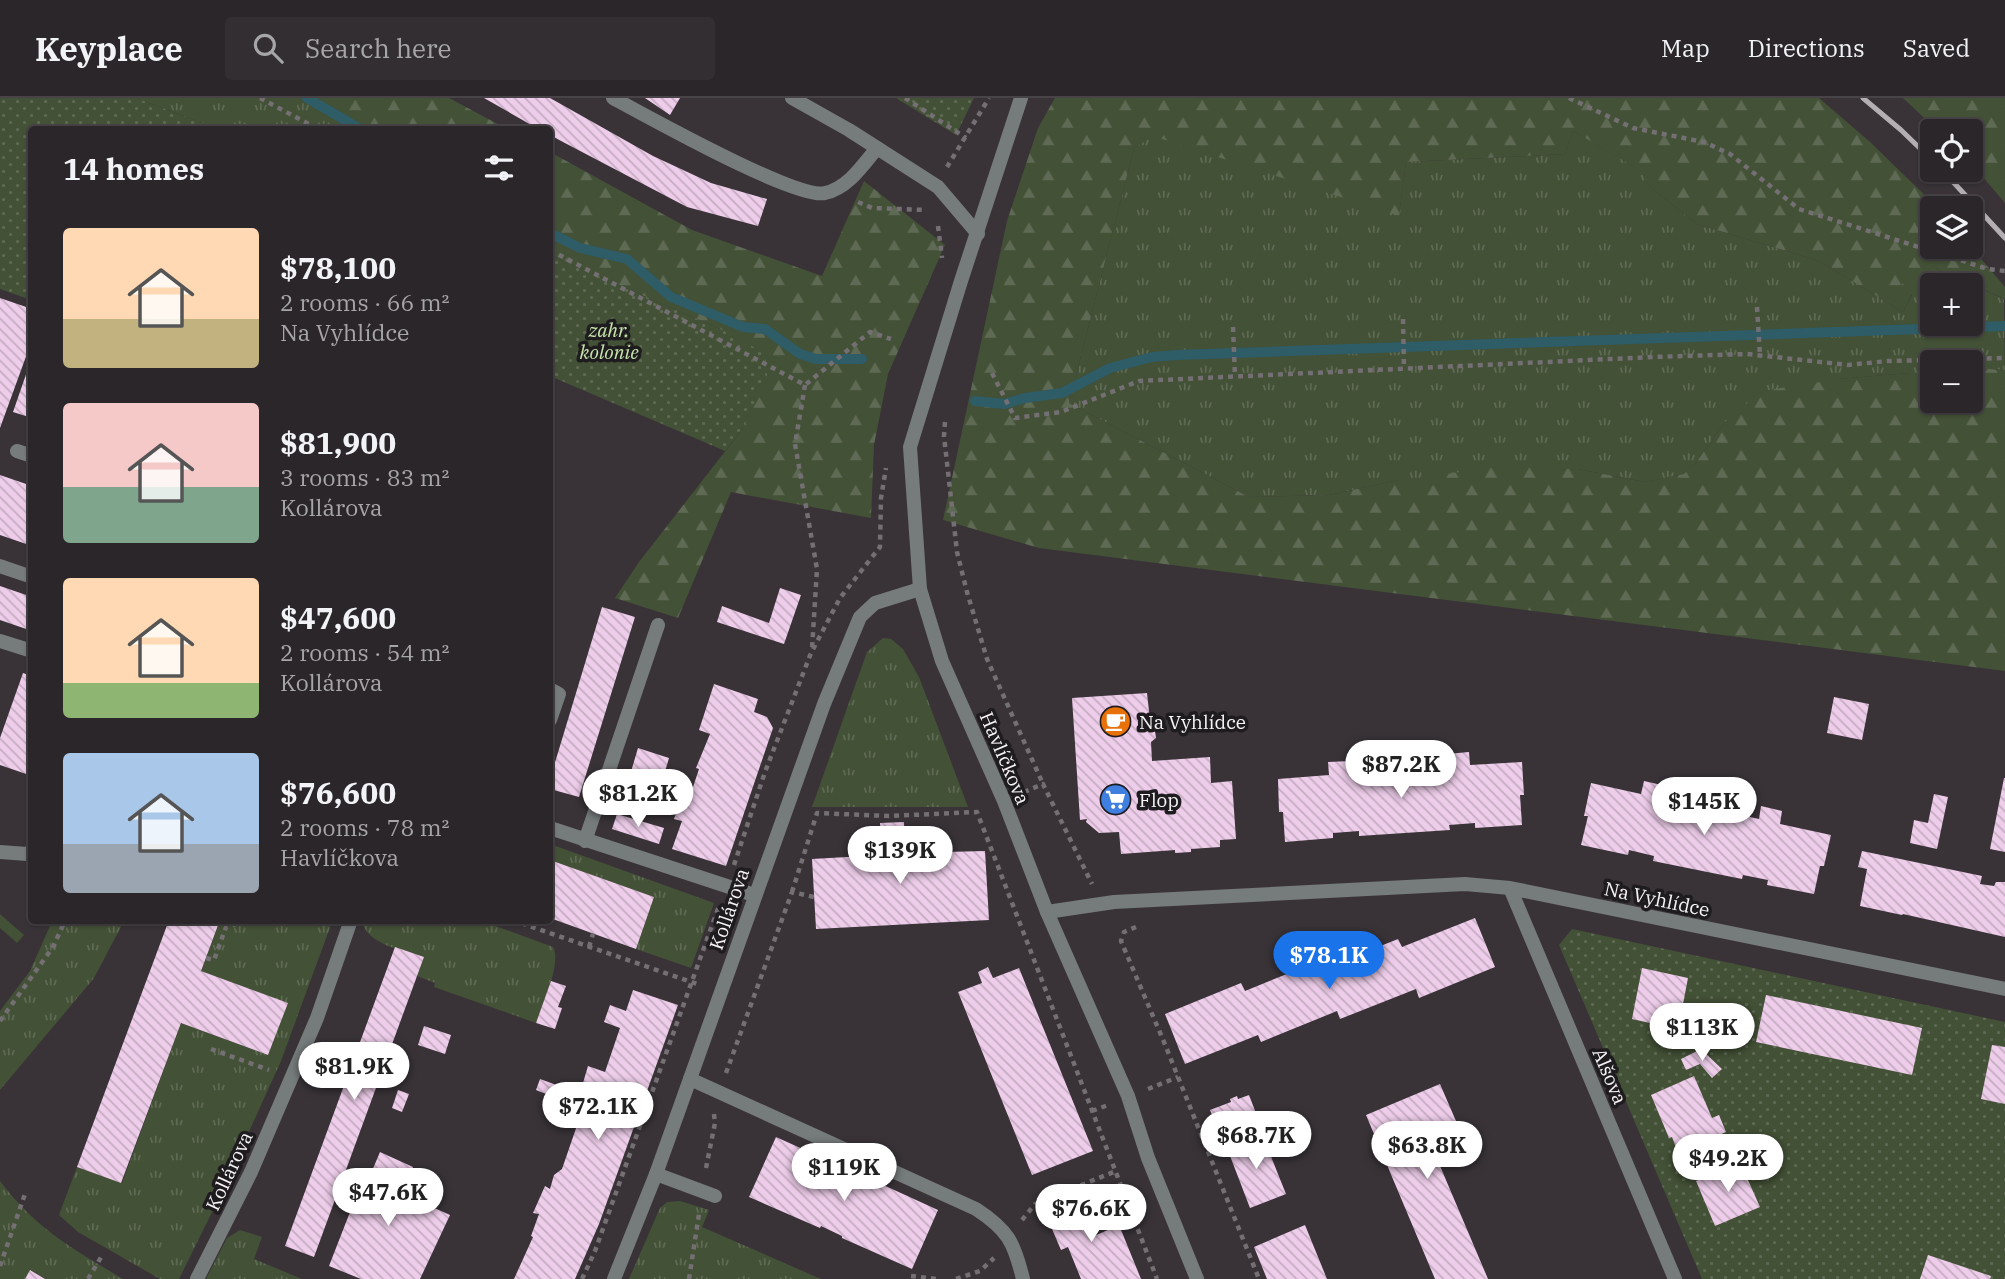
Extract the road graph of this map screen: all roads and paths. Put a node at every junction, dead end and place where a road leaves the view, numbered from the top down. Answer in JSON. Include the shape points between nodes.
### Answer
{"nodes":[{"id":1,"x":260,"y":98,"type":"edge"},
{"id":2,"x":613,"y":98,"type":"edge"},
{"id":3,"x":792,"y":98,"type":"edge"},
{"id":4,"x":905,"y":98,"type":"edge"},
{"id":5,"x":1021,"y":98,"type":"edge"},
{"id":6,"x":1569,"y":98,"type":"edge"},
{"id":7,"x":312,"y":126,"type":"edge"},
{"id":8,"x":966,"y":138,"type":"dead end"},
{"id":9,"x":877,"y":148,"type":"junction"},
{"id":10,"x":840,"y":186,"type":"junction"},
{"id":11,"x":926,"y":210,"type":"dead end"},
{"id":12,"x":978,"y":234,"type":"junction"},
{"id":13,"x":553,"y":252,"type":"edge"},
{"id":14,"x":2005,"y":271,"type":"edge"},
{"id":15,"x":1757,"y":307,"type":"dead end"},
{"id":16,"x":1403,"y":319,"type":"dead end"},
{"id":17,"x":1233,"y":327,"type":"dead end"},
{"id":18,"x":891,"y":339,"type":"dead end"},
{"id":19,"x":1760,"y":356,"type":"junction"},
{"id":20,"x":2005,"y":358,"type":"edge"},
{"id":21,"x":1404,"y":368,"type":"junction"},
{"id":22,"x":992,"y":373,"type":"dead end"},
{"id":23,"x":1235,"y":376,"type":"junction"},
{"id":24,"x":805,"y":385,"type":"junction"},
{"id":25,"x":945,"y":412,"type":"dead end"},
{"id":26,"x":17,"y":451,"type":"dead end"},
{"id":27,"x":28,"y":455,"type":"edge"},
{"id":28,"x":886,"y":464,"type":"dead end"},
{"id":29,"x":0,"y":566,"type":"edge"},
{"id":30,"x":28,"y":576,"type":"edge"},
{"id":31,"x":920,"y":589,"type":"junction"},
{"id":32,"x":659,"y":625,"type":"dead end"},
{"id":33,"x":1,"y":645,"type":"edge"},
{"id":34,"x":28,"y":650,"type":"edge"},
{"id":35,"x":811,"y":653,"type":"junction"},
{"id":36,"x":553,"y":691,"type":"edge"},
{"id":37,"x":553,"y":711,"type":"edge"},
{"id":38,"x":1043,"y":784,"type":"junction"},
{"id":39,"x":1004,"y":801,"type":"junction"},
{"id":40,"x":977,"y":812,"type":"junction"},
{"id":41,"x":553,"y":829,"type":"edge"},
{"id":42,"x":585,"y":841,"type":"junction"},
{"id":43,"x":0,"y":852,"type":"edge"},
{"id":44,"x":28,"y":853,"type":"edge"},
{"id":45,"x":726,"y":886,"type":"junction"},
{"id":46,"x":1510,"y":888,"type":"junction"},
{"id":47,"x":792,"y":892,"type":"dead end"},
{"id":48,"x":754,"y":895,"type":"junction"},
{"id":49,"x":1102,"y":904,"type":"junction"},
{"id":50,"x":1047,"y":912,"type":"junction"},
{"id":51,"x":64,"y":924,"type":"edge"},
{"id":52,"x":235,"y":924,"type":"edge"},
{"id":53,"x":350,"y":924,"type":"edge"},
{"id":54,"x":523,"y":924,"type":"edge"},
{"id":55,"x":1145,"y":927,"type":"dead end"},
{"id":56,"x":593,"y":934,"type":"dead end"},
{"id":57,"x":1121,"y":941,"type":"junction"},
{"id":58,"x":589,"y":947,"type":"junction"},
{"id":59,"x":206,"y":958,"type":"dead end"},
{"id":60,"x":691,"y":982,"type":"junction"},
{"id":61,"x":2005,"y":989,"type":"edge"},
{"id":62,"x":721,"y":991,"type":"junction"},
{"id":63,"x":0,"y":1021,"type":"edge"},
{"id":64,"x":211,"y":1049,"type":"dead end"},
{"id":65,"x":279,"y":1074,"type":"dead end"},
{"id":66,"x":690,"y":1079,"type":"junction"},
{"id":67,"x":1116,"y":1171,"type":"junction"},
{"id":68,"x":656,"y":1174,"type":"junction"},
{"id":69,"x":1069,"y":1189,"type":"dead end"},
{"id":70,"x":25,"y":1195,"type":"dead end"},
{"id":71,"x":715,"y":1196,"type":"dead end"},
{"id":72,"x":103,"y":1254,"type":"dead end"},
{"id":73,"x":0,"y":1266,"type":"edge"},
{"id":74,"x":911,"y":1276,"type":"dead end"},
{"id":75,"x":88,"y":1279,"type":"edge"},
{"id":76,"x":197,"y":1279,"type":"edge"},
{"id":77,"x":582,"y":1279,"type":"edge"},
{"id":78,"x":614,"y":1279,"type":"edge"},
{"id":79,"x":937,"y":1279,"type":"edge"},
{"id":80,"x":1023,"y":1279,"type":"edge"},
{"id":81,"x":1157,"y":1279,"type":"edge"},
{"id":82,"x":1197,"y":1279,"type":"edge"},
{"id":83,"x":1259,"y":1279,"type":"edge"},
{"id":84,"x":1675,"y":1279,"type":"edge"}],
"edges":[{"from":1,"to":7,"type":"path"},
{"from":2,"to":10,"type":"street","via":[[805,193],[824,194]]},
{"from":3,"to":9,"type":"street"},
{"from":4,"to":8,"type":"path"},
{"from":5,"to":12,"type":"street","name":"Havlíčkova"},
{"from":6,"to":14,"type":"path","via":[[1633,128],[1704,142],[1730,154],[1799,209]]},
{"from":9,"to":10,"type":"street"},
{"from":9,"to":12,"type":"street","via":[[938,187]]},
{"from":10,"to":11,"type":"path","via":[[851,199],[872,208]]},
{"from":12,"to":31,"type":"street","name":"Havlíčkova","via":[[910,447]]},
{"from":13,"to":24,"type":"path"},
{"from":15,"to":19,"type":"path"},
{"from":16,"to":21,"type":"path"},
{"from":17,"to":23,"type":"path"},
{"from":18,"to":24,"type":"path","via":[[870,332]]},
{"from":19,"to":20,"type":"path","via":[[1848,365]]},
{"from":19,"to":21,"type":"path"},
{"from":21,"to":23,"type":"path"},
{"from":22,"to":23,"type":"path","via":[[1015,418],[1061,412],[1139,381]]},
{"from":24,"to":35,"type":"path","via":[[795,444],[817,569]]},
{"from":25,"to":38,"type":"path","via":[[957,552],[987,659]]},
{"from":26,"to":27,"type":"street"},
{"from":28,"to":35,"type":"path","via":[[880,547],[840,598]]},
{"from":29,"to":30,"type":"street"},
{"from":31,"to":39,"type":"street","name":"Havlíčkova","via":[[942,661]]},
{"from":31,"to":48,"type":"street","name":"Kollárova","via":[[875,603],[860,617]]},
{"from":32,"to":42,"type":"street"},
{"from":33,"to":34,"type":"street"},
{"from":35,"to":45,"type":"path"},
{"from":36,"to":37,"type":"street","via":[[559,694]]},
{"from":38,"to":39,"type":"path"},
{"from":38,"to":49,"type":"path"},
{"from":39,"to":40,"type":"path"},
{"from":39,"to":50,"type":"street","name":"Havlíčkova"},
{"from":40,"to":47,"type":"path","via":[[817,813]]},
{"from":40,"to":67,"type":"path"},
{"from":41,"to":42,"type":"street"},
{"from":42,"to":45,"type":"street"},
{"from":43,"to":44,"type":"street"},
{"from":45,"to":48,"type":"street"},
{"from":45,"to":60,"type":"path"},
{"from":46,"to":49,"type":"street","name":"Na Vyhlídce","via":[[1465,884]]},
{"from":46,"to":61,"type":"street","name":"Na Vyhlídce"},
{"from":46,"to":84,"type":"street","name":"Alšova"},
{"from":48,"to":62,"type":"street","name":"Kollárova"},
{"from":49,"to":50,"type":"street","name":"Na Vyhlídce"},
{"from":49,"to":57,"type":"path"},
{"from":50,"to":82,"type":"street","name":"Havlíčkova","via":[[1128,1096]]},
{"from":51,"to":63,"type":"path"},
{"from":52,"to":59,"type":"path","via":[[226,927],[214,960]]},
{"from":53,"to":76,"type":"street","name":"Kollárova","via":[[312,1030],[251,1172]]},
{"from":54,"to":58,"type":"path"},
{"from":55,"to":57,"type":"path","via":[[1124,932]]},
{"from":56,"to":58,"type":"path"},
{"from":57,"to":83,"type":"path"},
{"from":58,"to":60,"type":"path"},
{"from":60,"to":62,"type":"path"},
{"from":60,"to":77,"type":"path"},
{"from":62,"to":66,"type":"street","name":"Kollárova"},
{"from":64,"to":65,"type":"path"},
{"from":66,"to":68,"type":"street","name":"Kollárova"},
{"from":66,"to":80,"type":"street","via":[[996,1221],[1008,1236]]},
{"from":67,"to":69,"type":"path"},
{"from":67,"to":81,"type":"path"},
{"from":68,"to":71,"type":"street"},
{"from":68,"to":78,"type":"street","name":"Kollárova"},
{"from":70,"to":73,"type":"path"},
{"from":72,"to":75,"type":"path"},
{"from":74,"to":79,"type":"path"}]}
